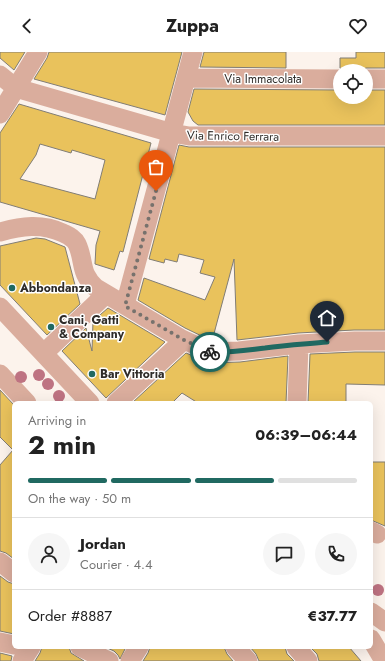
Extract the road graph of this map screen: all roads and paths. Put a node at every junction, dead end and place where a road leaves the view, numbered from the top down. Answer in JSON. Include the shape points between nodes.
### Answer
{"nodes":[{"id":1,"x":38,"y":52,"type":"edge"},
{"id":2,"x":193,"y":52,"type":"edge"},
{"id":3,"x":0,"y":75,"type":"edge"},
{"id":4,"x":186,"y":78,"type":"junction"},
{"id":5,"x":333,"y":79,"type":"edge"},
{"id":6,"x":373,"y":79,"type":"edge"},
{"id":7,"x":385,"y":79,"type":"edge"},
{"id":8,"x":16,"y":88,"type":"junction"},
{"id":9,"x":0,"y":114,"type":"edge"},
{"id":10,"x":172,"y":133,"type":"junction"},
{"id":11,"x":385,"y":136,"type":"edge"},
{"id":12,"x":0,"y":232,"type":"edge"},
{"id":13,"x":105,"y":294,"type":"junction"},
{"id":14,"x":125,"y":306,"type":"junction"},
{"id":15,"x":0,"y":307,"type":"edge"},
{"id":16,"x":184,"y":340,"type":"junction"},
{"id":17,"x":385,"y":341,"type":"edge"},
{"id":18,"x":299,"y":344,"type":"junction"},
{"id":19,"x":44,"y":353,"type":"junction"},
{"id":20,"x":0,"y":374,"type":"edge"},
{"id":21,"x":25,"y":401,"type":"edge"},
{"id":22,"x":88,"y":401,"type":"edge"},
{"id":23,"x":118,"y":401,"type":"edge"},
{"id":24,"x":297,"y":401,"type":"edge"},
{"id":25,"x":0,"y":562,"type":"edge"},
{"id":26,"x":12,"y":571,"type":"edge"},
{"id":27,"x":373,"y":613,"type":"edge"},
{"id":28,"x":385,"y":622,"type":"edge"},
{"id":29,"x":0,"y":642,"type":"edge"},
{"id":30,"x":373,"y":643,"type":"edge"},
{"id":31,"x":12,"y":646,"type":"edge"},
{"id":32,"x":84,"y":649,"type":"edge"},
{"id":33,"x":138,"y":649,"type":"edge"},
{"id":34,"x":237,"y":649,"type":"edge"},
{"id":35,"x":298,"y":649,"type":"edge"},
{"id":36,"x":372,"y":649,"type":"edge"},
{"id":37,"x":107,"y":661,"type":"edge"},
{"id":38,"x":130,"y":661,"type":"edge"},
{"id":39,"x":248,"y":661,"type":"edge"},
{"id":40,"x":308,"y":661,"type":"edge"},
{"id":41,"x":383,"y":661,"type":"edge"}],
"edges":[{"from":1,"to":8,"type":"street"},
{"from":2,"to":4,"type":"street"},
{"from":3,"to":8,"type":"street"},
{"from":4,"to":5,"type":"street","name":"Via Immacolata"},
{"from":4,"to":10,"type":"street"},
{"from":6,"to":7,"type":"street"},
{"from":8,"to":9,"type":"street"},
{"from":8,"to":10,"type":"street","name":"Via Enrico Ferrara"},
{"from":10,"to":11,"type":"street","name":"Via Enrico Ferrara","via":[[200,137]]},
{"from":10,"to":14,"type":"street"},
{"from":12,"to":13,"type":"street","via":[[38,226],[49,227],[71,237],[77,245],[86,277]]},
{"from":13,"to":14,"type":"street"},
{"from":13,"to":19,"type":"street"},
{"from":14,"to":16,"type":"street"},
{"from":15,"to":19,"type":"street"},
{"from":16,"to":18,"type":"street","via":[[210,352]]},
{"from":16,"to":23,"type":"street"},
{"from":17,"to":18,"type":"street"},
{"from":18,"to":24,"type":"street"},
{"from":19,"to":22,"type":"street"},
{"from":20,"to":21,"type":"street"},
{"from":25,"to":26,"type":"street"},
{"from":27,"to":28,"type":"street"},
{"from":29,"to":31,"type":"street"},
{"from":30,"to":41,"type":"street"},
{"from":32,"to":37,"type":"street"},
{"from":33,"to":38,"type":"street"},
{"from":34,"to":39,"type":"street"},
{"from":35,"to":40,"type":"street"},
{"from":36,"to":41,"type":"street"}]}
